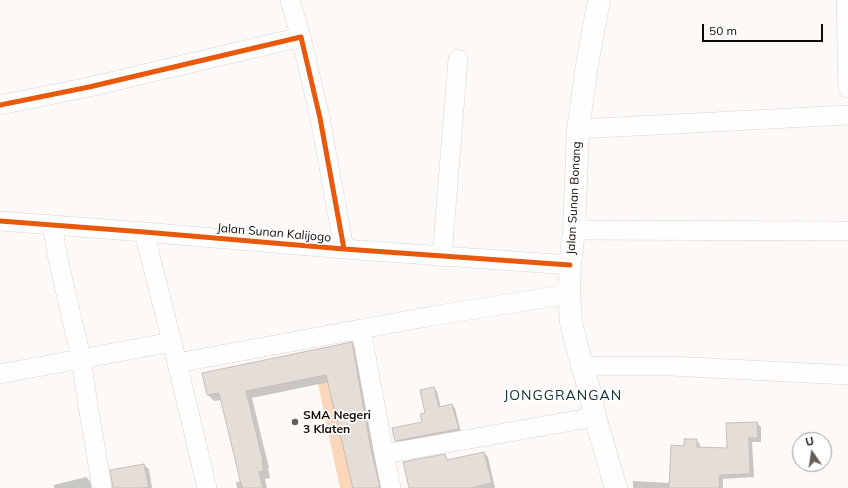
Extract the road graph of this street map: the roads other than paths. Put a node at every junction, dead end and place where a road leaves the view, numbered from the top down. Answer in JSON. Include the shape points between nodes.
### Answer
{"nodes":[{"id":1,"x":290,"y":0,"type":"edge"},
{"id":2,"x":599,"y":0,"type":"edge"},
{"id":3,"x":846,"y":0,"type":"edge"},
{"id":4,"x":301,"y":37,"type":"junction"},
{"id":5,"x":458,"y":59,"type":"dead end"},
{"id":6,"x":848,"y":88,"type":"edge"},
{"id":7,"x":0,"y":105,"type":"edge"},
{"id":8,"x":848,"y":115,"type":"edge"},
{"id":9,"x":578,"y":129,"type":"junction"},
{"id":10,"x":0,"y":221,"type":"edge"},
{"id":11,"x":52,"y":225,"type":"junction"},
{"id":12,"x":574,"y":230,"type":"junction"},
{"id":13,"x":848,"y":231,"type":"edge"},
{"id":14,"x":144,"y":232,"type":"junction"},
{"id":15,"x":344,"y":249,"type":"junction"},
{"id":16,"x":442,"y":257,"type":"junction"},
{"id":17,"x":570,"y":265,"type":"junction"},
{"id":18,"x":569,"y":294,"type":"junction"},
{"id":19,"x":361,"y":329,"type":"junction"},
{"id":20,"x":172,"y":342,"type":"junction"},
{"id":21,"x":81,"y":358,"type":"junction"},
{"id":22,"x":177,"y":364,"type":"junction"},
{"id":23,"x":582,"y":366,"type":"junction"},
{"id":24,"x":0,"y":374,"type":"edge"},
{"id":25,"x":848,"y":375,"type":"edge"},
{"id":26,"x":595,"y":417,"type":"junction"},
{"id":27,"x":384,"y":454,"type":"junction"},
{"id":28,"x":102,"y":488,"type":"edge"},
{"id":29,"x":207,"y":488,"type":"edge"},
{"id":30,"x":391,"y":488,"type":"edge"},
{"id":31,"x":616,"y":488,"type":"edge"}],
"edges":[{"from":1,"to":4,"type":"street"},
{"from":2,"to":9,"type":"street","name":"Jalan Sunan Bonang","via":[[586,65]]},
{"from":3,"to":6,"type":"street"},
{"from":4,"to":7,"type":"street","via":[[89,87]]},
{"from":4,"to":15,"type":"street","via":[[320,118]]},
{"from":5,"to":16,"type":"street"},
{"from":8,"to":9,"type":"street"},
{"from":9,"to":12,"type":"street","name":"Jalan Sunan Bonang"},
{"from":10,"to":11,"type":"street","name":"Jalan Sunan Kalijogo"},
{"from":11,"to":14,"type":"street","name":"Jalan Sunan Kalijogo"},
{"from":11,"to":21,"type":"street"},
{"from":12,"to":13,"type":"street"},
{"from":12,"to":17,"type":"street","name":"Jalan Sunan Bonang"},
{"from":14,"to":15,"type":"street","name":"Jalan Sunan Kalijogo"},
{"from":14,"to":20,"type":"street"},
{"from":15,"to":16,"type":"street","name":"Jalan Sunan Kalijogo"},
{"from":16,"to":17,"type":"street","name":"Jalan Sunan Kalijogo"},
{"from":17,"to":18,"type":"street","name":"Jalan Sunan Bonang"},
{"from":18,"to":19,"type":"street"},
{"from":18,"to":23,"type":"street","name":"Jalan Sunan Bonang","via":[[571,323]]},
{"from":19,"to":22,"type":"street"},
{"from":19,"to":27,"type":"street"},
{"from":20,"to":21,"type":"street"},
{"from":20,"to":22,"type":"street"},
{"from":21,"to":24,"type":"street"},
{"from":21,"to":28,"type":"street"},
{"from":22,"to":29,"type":"street"},
{"from":23,"to":25,"type":"street","via":[[671,366]]},
{"from":23,"to":26,"type":"street","name":"Jalan Sunan Bonang"},
{"from":26,"to":27,"type":"street"},
{"from":26,"to":31,"type":"street","name":"Jalan Sunan Bonang"},
{"from":27,"to":30,"type":"street"}]}
